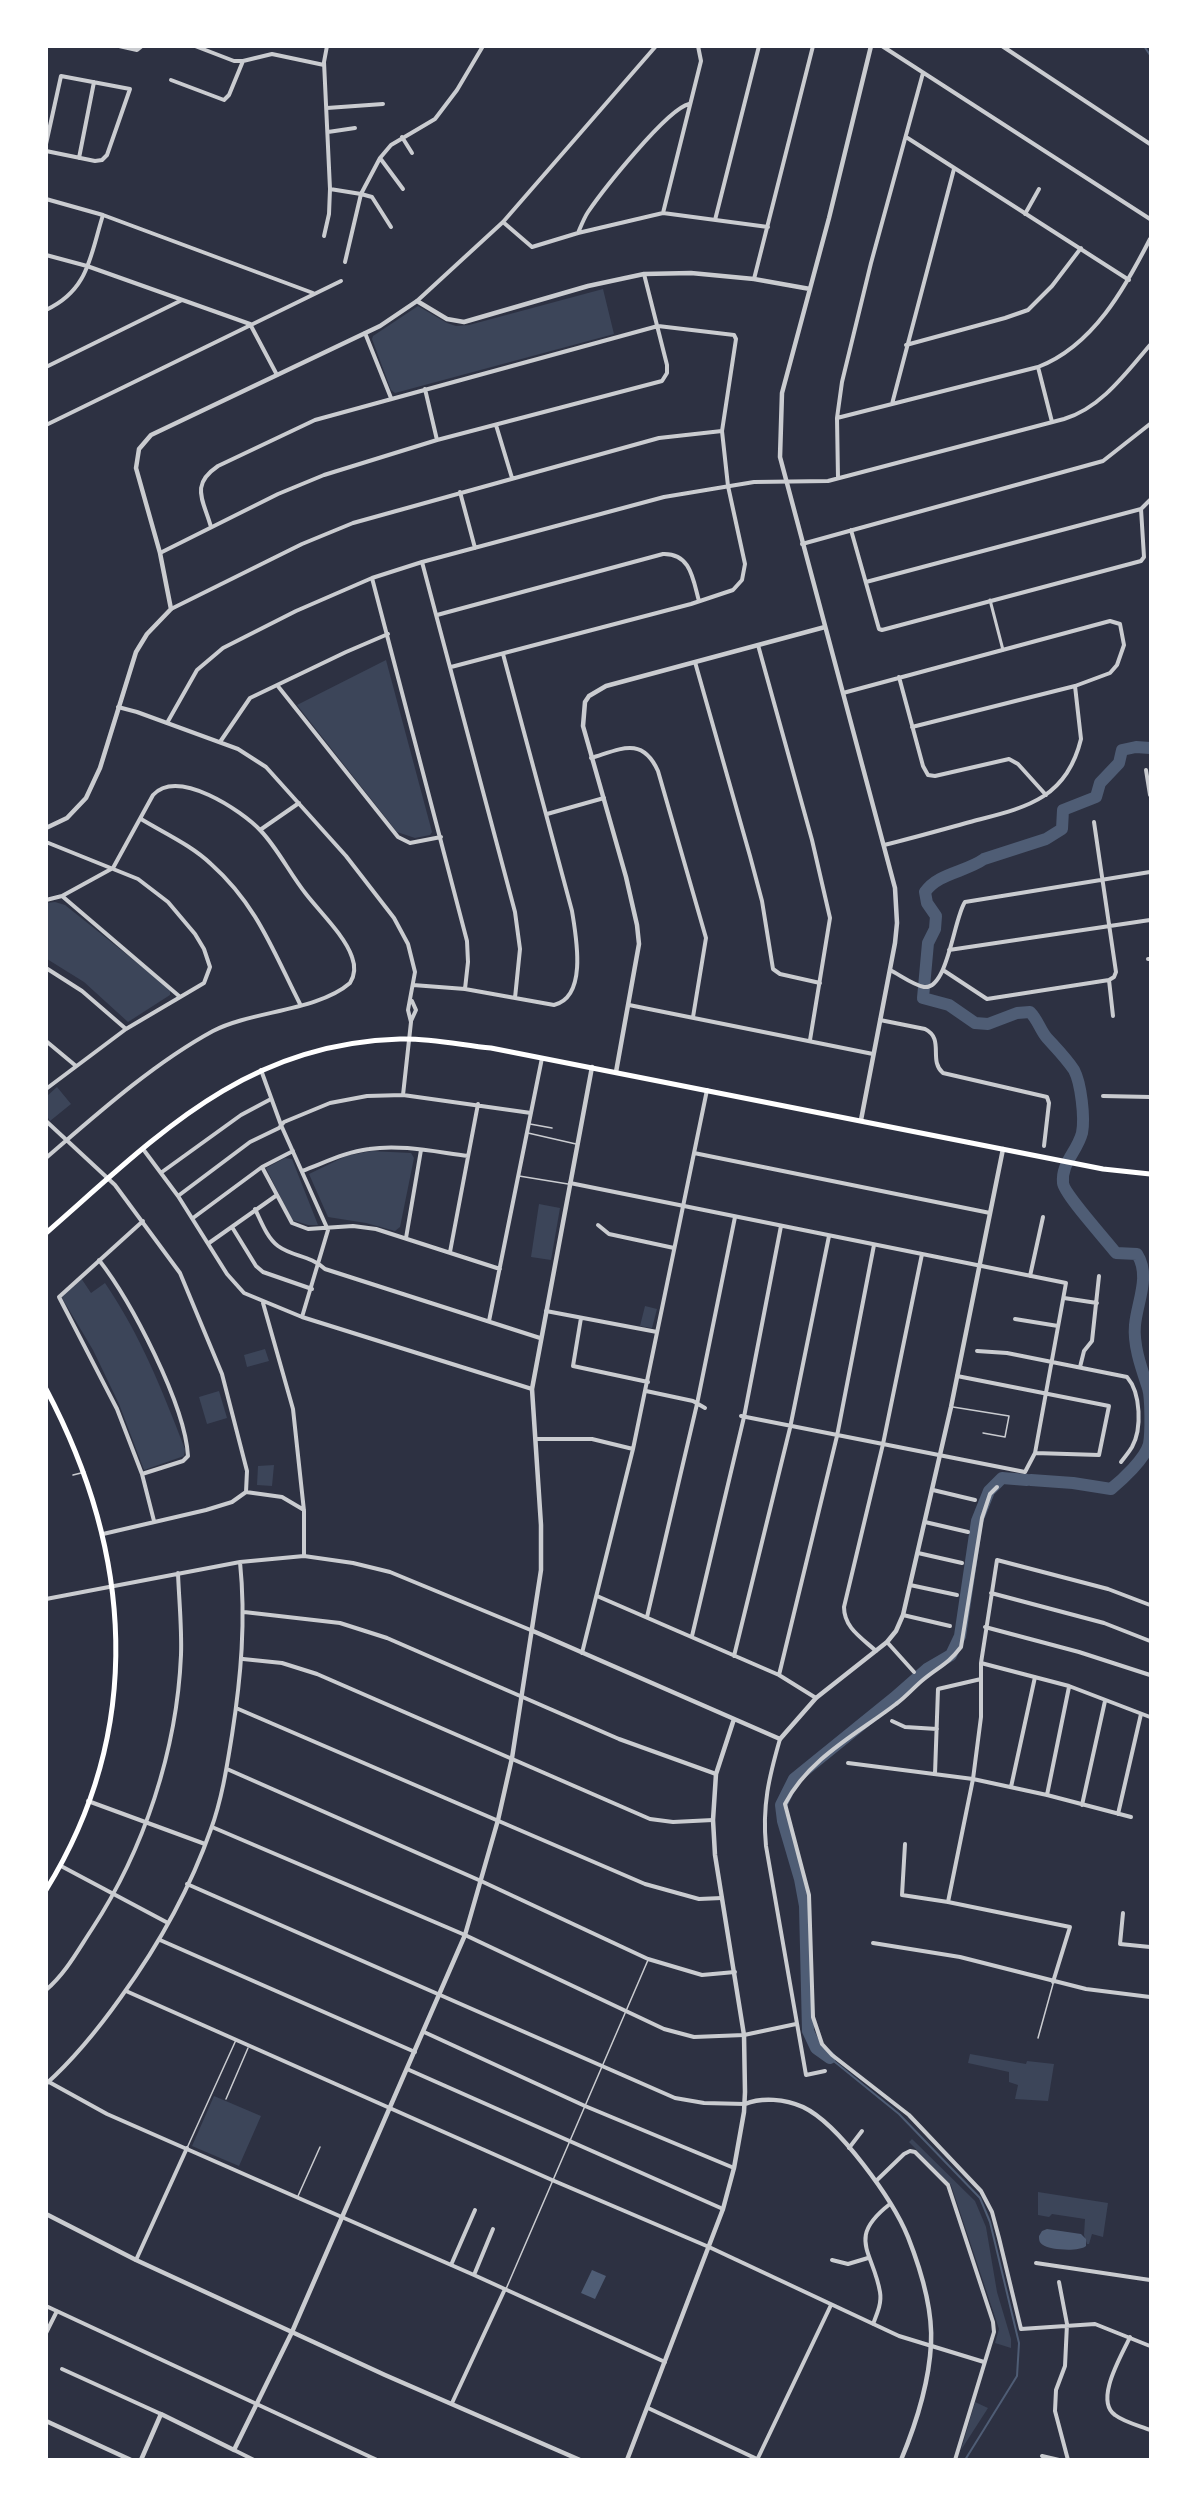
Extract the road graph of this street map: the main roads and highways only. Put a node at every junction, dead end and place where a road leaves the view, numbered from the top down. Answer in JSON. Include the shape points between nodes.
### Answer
{"nodes":[{"id":1,"x":1150,"y":1174,"type":"edge"},
{"id":2,"x":46,"y":1233,"type":"edge"},
{"id":3,"x":46,"y":1389,"type":"edge"},
{"id":4,"x":46,"y":1890,"type":"edge"}],
"edges":[{"from":1,"to":2,"type":"main road","via":[[1103,1169],[491,1048],[409,1039],[336,1046],[261,1070],[202,1103]]},
{"from":3,"to":4,"type":"main road","via":[[85,1472],[103,1534],[113,1586],[116,1652],[113,1705],[105,1748],[61,1866]]}]}
